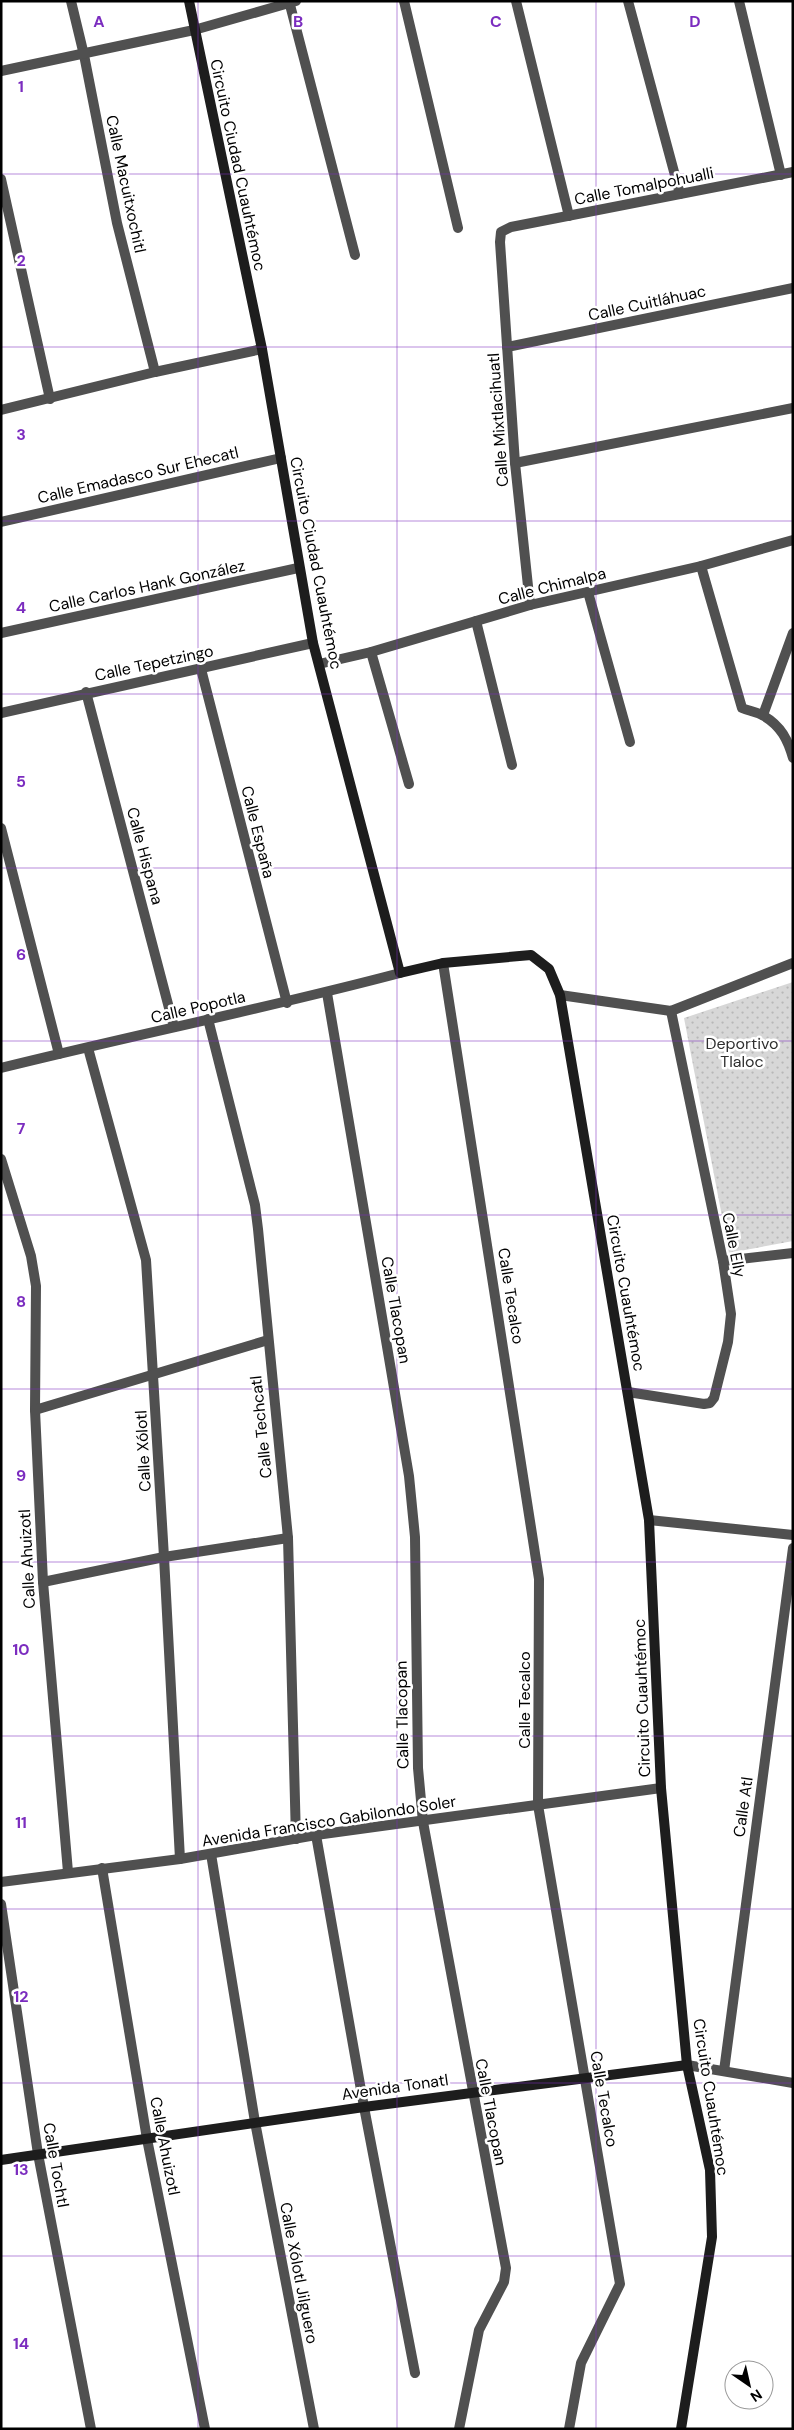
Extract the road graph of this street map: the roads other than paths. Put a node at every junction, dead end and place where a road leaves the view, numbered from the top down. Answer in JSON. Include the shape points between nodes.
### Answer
{"nodes":[{"id":1,"x":71,"y":1,"type":"edge"},
{"id":2,"x":189,"y":1,"type":"edge"},
{"id":3,"x":404,"y":1,"type":"edge"},
{"id":4,"x":516,"y":1,"type":"edge"},
{"id":5,"x":628,"y":1,"type":"edge"},
{"id":6,"x":739,"y":1,"type":"edge"},
{"id":7,"x":291,"y":2,"type":"edge"},
{"id":8,"x":194,"y":30,"type":"junction"},
{"id":9,"x":84,"y":55,"type":"junction"},
{"id":10,"x":1,"y":71,"type":"edge"},
{"id":11,"x":793,"y":172,"type":"edge"},
{"id":12,"x":781,"y":175,"type":"junction"},
{"id":13,"x":1,"y":179,"type":"edge"},
{"id":14,"x":680,"y":194,"type":"junction"},
{"id":15,"x":569,"y":216,"type":"junction"},
{"id":16,"x":458,"y":228,"type":"dead end"},
{"id":17,"x":501,"y":232,"type":"joint"},
{"id":18,"x":355,"y":255,"type":"dead end"},
{"id":19,"x":793,"y":288,"type":"edge"},
{"id":20,"x":507,"y":347,"type":"junction"},
{"id":21,"x":262,"y":349,"type":"junction"},
{"id":22,"x":155,"y":372,"type":"junction"},
{"id":23,"x":50,"y":399,"type":"junction"},
{"id":24,"x":793,"y":408,"type":"edge"},
{"id":25,"x":1,"y":410,"type":"edge"},
{"id":26,"x":281,"y":458,"type":"junction"},
{"id":27,"x":516,"y":463,"type":"junction"},
{"id":28,"x":1,"y":522,"type":"edge"},
{"id":29,"x":793,"y":540,"type":"edge"},
{"id":30,"x":701,"y":566,"type":"junction"},
{"id":31,"x":298,"y":568,"type":"junction"},
{"id":32,"x":588,"y":592,"type":"junction"},
{"id":33,"x":530,"y":605,"type":"junction"},
{"id":34,"x":476,"y":621,"type":"junction"},
{"id":35,"x":1,"y":633,"type":"edge"},
{"id":36,"x":793,"y":633,"type":"edge"},
{"id":37,"x":313,"y":643,"type":"junction"},
{"id":38,"x":371,"y":652,"type":"junction"},
{"id":39,"x":319,"y":664,"type":"junction"},
{"id":40,"x":200,"y":669,"type":"junction"},
{"id":41,"x":86,"y":692,"type":"junction"},
{"id":42,"x":1,"y":713,"type":"edge"},
{"id":43,"x":763,"y":715,"type":"junction"},
{"id":44,"x":630,"y":742,"type":"dead end"},
{"id":45,"x":793,"y":758,"type":"edge"},
{"id":46,"x":512,"y":765,"type":"dead end"},
{"id":47,"x":409,"y":784,"type":"dead end"},
{"id":48,"x":1,"y":828,"type":"edge"},
{"id":49,"x":793,"y":962,"type":"edge"},
{"id":50,"x":443,"y":963,"type":"junction"},
{"id":51,"x":400,"y":973,"type":"junction"},
{"id":52,"x":327,"y":993,"type":"junction"},
{"id":53,"x":560,"y":995,"type":"junction"},
{"id":54,"x":286,"y":1003,"type":"junction"},
{"id":55,"x":671,"y":1011,"type":"junction"},
{"id":56,"x":208,"y":1019,"type":"junction"},
{"id":57,"x":174,"y":1027,"type":"junction"},
{"id":58,"x":88,"y":1048,"type":"junction"},
{"id":59,"x":59,"y":1054,"type":"junction"},
{"id":60,"x":1,"y":1068,"type":"edge"},
{"id":61,"x":1,"y":1159,"type":"edge"},
{"id":62,"x":793,"y":1254,"type":"edge"},
{"id":63,"x":723,"y":1261,"type":"junction"},
{"id":64,"x":268,"y":1340,"type":"junction"},
{"id":65,"x":154,"y":1373,"type":"junction"},
{"id":66,"x":628,"y":1392,"type":"junction"},
{"id":67,"x":35,"y":1410,"type":"junction"},
{"id":68,"x":649,"y":1520,"type":"junction"},
{"id":69,"x":793,"y":1535,"type":"edge"},
{"id":70,"x":288,"y":1538,"type":"junction"},
{"id":71,"x":793,"y":1548,"type":"edge"},
{"id":72,"x":164,"y":1558,"type":"junction"},
{"id":73,"x":43,"y":1582,"type":"junction"},
{"id":74,"x":661,"y":1788,"type":"junction"},
{"id":75,"x":538,"y":1805,"type":"junction"},
{"id":76,"x":423,"y":1822,"type":"junction"},
{"id":77,"x":316,"y":1835,"type":"junction"},
{"id":78,"x":296,"y":1839,"type":"junction"},
{"id":79,"x":211,"y":1854,"type":"junction"},
{"id":80,"x":180,"y":1859,"type":"junction"},
{"id":81,"x":102,"y":1868,"type":"junction"},
{"id":82,"x":68,"y":1872,"type":"junction"},
{"id":83,"x":1,"y":1882,"type":"edge"},
{"id":84,"x":1,"y":1904,"type":"edge"},
{"id":85,"x":687,"y":2065,"type":"junction"},
{"id":86,"x":724,"y":2071,"type":"junction"},
{"id":87,"x":585,"y":2078,"type":"junction"},
{"id":88,"x":793,"y":2083,"type":"edge"},
{"id":89,"x":472,"y":2092,"type":"junction"},
{"id":90,"x":364,"y":2107,"type":"junction"},
{"id":91,"x":255,"y":2122,"type":"junction"},
{"id":92,"x":147,"y":2138,"type":"junction"},
{"id":93,"x":38,"y":2154,"type":"junction"},
{"id":94,"x":1,"y":2160,"type":"edge"},
{"id":95,"x":414,"y":2373,"type":"dead end"},
{"id":96,"x":90,"y":2429,"type":"edge"},
{"id":97,"x":205,"y":2429,"type":"edge"},
{"id":98,"x":314,"y":2429,"type":"edge"},
{"id":99,"x":459,"y":2429,"type":"edge"},
{"id":100,"x":569,"y":2429,"type":"edge"},
{"id":101,"x":681,"y":2429,"type":"edge"}],
"edges":[{"from":1,"to":9,"type":"street","name":"Calle Macuitxochitl"},
{"from":2,"to":8,"type":"street","name":"Circuito Ciudad Cuauhtémoc"},
{"from":3,"to":16,"type":"street"},
{"from":4,"to":15,"type":"street"},
{"from":5,"to":14,"type":"street"},
{"from":6,"to":12,"type":"street"},
{"from":7,"to":8,"type":"street"},
{"from":7,"to":18,"type":"street"},
{"from":8,"to":9,"type":"street"},
{"from":8,"to":21,"type":"street","name":"Circuito Ciudad Cuauhtémoc"},
{"from":9,"to":10,"type":"street"},
{"from":9,"to":22,"type":"street","name":"Calle Macuitxochitl","via":[[117,223]]},
{"from":11,"to":12,"type":"street","name":"Calle Tomalpohualli"},
{"from":12,"to":14,"type":"street","name":"Calle Tomalpohualli"},
{"from":13,"to":23,"type":"street"},
{"from":14,"to":15,"type":"street","name":"Calle Tomalpohualli"},
{"from":15,"to":17,"type":"street","name":"Calle Tomalpohualli","via":[[511,227]]},
{"from":17,"to":20,"type":"street","name":"Calle Mixtlacihuatl"},
{"from":19,"to":20,"type":"street","name":"Calle Cuitláhuac"},
{"from":20,"to":27,"type":"street","name":"Calle Mixtlacihuatl"},
{"from":21,"to":22,"type":"street"},
{"from":21,"to":26,"type":"street","name":"Circuito Ciudad Cuauhtémoc"},
{"from":22,"to":23,"type":"street"},
{"from":23,"to":25,"type":"street"},
{"from":24,"to":27,"type":"street"},
{"from":26,"to":28,"type":"street","name":"Calle Emadasco Sur Ehecatl"},
{"from":26,"to":31,"type":"street","name":"Circuito Ciudad Cuauhtémoc"},
{"from":27,"to":33,"type":"street","name":"Calle Mixtlacihuatl"},
{"from":29,"to":30,"type":"street","name":"Calle Chimalpa"},
{"from":30,"to":32,"type":"street","name":"Calle Chimalpa"},
{"from":30,"to":43,"type":"street","via":[[742,708]]},
{"from":31,"to":35,"type":"street","name":"Calle Carlos Hank González"},
{"from":31,"to":37,"type":"street","name":"Circuito Ciudad Cuauhtémoc"},
{"from":32,"to":33,"type":"street","name":"Calle Chimalpa"},
{"from":32,"to":44,"type":"street"},
{"from":33,"to":34,"type":"street","name":"Calle Chimalpa"},
{"from":34,"to":38,"type":"street","name":"Calle Chimalpa"},
{"from":34,"to":46,"type":"street"},
{"from":36,"to":43,"type":"street"},
{"from":37,"to":39,"type":"street","name":"Circuito Ciudad Cuauhtémoc"},
{"from":37,"to":40,"type":"street","name":"Calle Tepetzingo"},
{"from":38,"to":39,"type":"street","name":"Calle Chimalpa"},
{"from":38,"to":47,"type":"street"},
{"from":39,"to":51,"type":"street","name":"Circuito Ciudad Cuauhtémoc"},
{"from":40,"to":41,"type":"street","name":"Calle Tepetzingo"},
{"from":40,"to":54,"type":"street","name":"Calle España"},
{"from":41,"to":42,"type":"street","name":"Calle Tepetzingo"},
{"from":41,"to":57,"type":"street","name":"Calle Hispana"},
{"from":43,"to":45,"type":"street","via":[[781,729]]},
{"from":48,"to":59,"type":"street"},
{"from":49,"to":55,"type":"street"},
{"from":50,"to":51,"type":"street"},
{"from":50,"to":53,"type":"street","name":"Circuito Cuauhtémoc","via":[[531,955],[549,969]]},
{"from":50,"to":75,"type":"street","name":"Calle Tecalco","via":[[539,1579]]},
{"from":51,"to":52,"type":"street","name":"Calle Popotla"},
{"from":52,"to":54,"type":"street","name":"Calle Popotla"},
{"from":52,"to":76,"type":"street","name":"Calle Tlacopan","via":[[409,1476],[415,1537],[418,1768]]},
{"from":53,"to":55,"type":"street"},
{"from":53,"to":66,"type":"street","name":"Circuito Cuauhtémoc"},
{"from":54,"to":56,"type":"street","name":"Calle Popotla"},
{"from":55,"to":63,"type":"street","name":"Calle Elly"},
{"from":56,"to":57,"type":"street","name":"Calle Popotla"},
{"from":56,"to":64,"type":"street","name":"Calle Techcatl","via":[[255,1205]]},
{"from":57,"to":58,"type":"street","name":"Calle Popotla"},
{"from":58,"to":59,"type":"street","name":"Calle Popotla"},
{"from":58,"to":65,"type":"street","name":"Calle Xólotl","via":[[146,1260]]},
{"from":59,"to":60,"type":"street","name":"Calle Popotla"},
{"from":61,"to":67,"type":"street","name":"Calle Ahuizotl","via":[[31,1256]]},
{"from":62,"to":63,"type":"street"},
{"from":63,"to":66,"type":"street","name":"Calle Elly","via":[[731,1314],[728,1342],[714,1398],[704,1404]]},
{"from":64,"to":65,"type":"street"},
{"from":64,"to":70,"type":"street","name":"Calle Techcatl"},
{"from":65,"to":67,"type":"street"},
{"from":65,"to":72,"type":"street","name":"Calle Xólotl"},
{"from":66,"to":68,"type":"street","name":"Circuito Cuauhtémoc"},
{"from":67,"to":73,"type":"street","name":"Calle Ahuizotl"},
{"from":68,"to":69,"type":"street"},
{"from":68,"to":74,"type":"street","name":"Circuito Cuauhtémoc"},
{"from":70,"to":72,"type":"street"},
{"from":70,"to":78,"type":"street","name":"Calle Techcatl"},
{"from":71,"to":86,"type":"street","name":"Calle Atl"},
{"from":72,"to":73,"type":"street"},
{"from":72,"to":80,"type":"street","name":"Calle Xólotl"},
{"from":73,"to":82,"type":"street","name":"Calle Ahuizotl"},
{"from":74,"to":75,"type":"street","name":"Avenida Francisco Gabilondo Soler"},
{"from":74,"to":85,"type":"street","name":"Circuito Cuauhtémoc"},
{"from":75,"to":76,"type":"street","name":"Avenida Francisco Gabilondo Soler"},
{"from":75,"to":87,"type":"street","name":"Calle Tecalco"},
{"from":76,"to":77,"type":"street","name":"Avenida Francisco Gabilondo Soler"},
{"from":76,"to":89,"type":"street","name":"Calle Tlacopan"},
{"from":77,"to":78,"type":"street","name":"Avenida Francisco Gabilondo Soler"},
{"from":77,"to":90,"type":"street"},
{"from":78,"to":79,"type":"street","name":"Avenida Francisco Gabilondo Soler"},
{"from":79,"to":80,"type":"street","name":"Avenida Francisco Gabilondo Soler"},
{"from":79,"to":91,"type":"street"},
{"from":80,"to":81,"type":"street","name":"Avenida Francisco Gabilondo Soler"},
{"from":81,"to":82,"type":"street","name":"Avenida Francisco Gabilondo Soler"},
{"from":81,"to":92,"type":"street","name":"Calle Ahuizotl"},
{"from":82,"to":83,"type":"street","name":"Avenida Francisco Gabilondo Soler"},
{"from":84,"to":93,"type":"street","name":"Calle Tochtl"},
{"from":85,"to":86,"type":"street","name":"Avenida Tonatl"},
{"from":85,"to":87,"type":"street","name":"Avenida Tonatl"},
{"from":85,"to":101,"type":"street","name":"Circuito Cuauhtémoc","via":[[710,2170],[712,2237]]},
{"from":86,"to":88,"type":"street","name":"Avenida Tonatl"},
{"from":87,"to":89,"type":"street","name":"Avenida Tonatl"},
{"from":87,"to":100,"type":"street","name":"Calle Tecalco","via":[[620,2284],[580,2363]]},
{"from":89,"to":90,"type":"street","name":"Avenida Tonatl"},
{"from":89,"to":99,"type":"street","name":"Calle Tlacopan","via":[[506,2268],[504,2282],[479,2330]]},
{"from":90,"to":91,"type":"street","name":"Avenida Tonatl"},
{"from":90,"to":95,"type":"street"},
{"from":91,"to":92,"type":"street","name":"Avenida Tonatl"},
{"from":91,"to":98,"type":"street","name":"Calle Xólotl Jilguero"},
{"from":92,"to":93,"type":"street","name":"Avenida Tonatl"},
{"from":92,"to":97,"type":"street","name":"Calle Ahuizotl"},
{"from":93,"to":94,"type":"street","name":"Avenida Tonatl"},
{"from":93,"to":96,"type":"street","name":"Calle Tochtl"}]}
